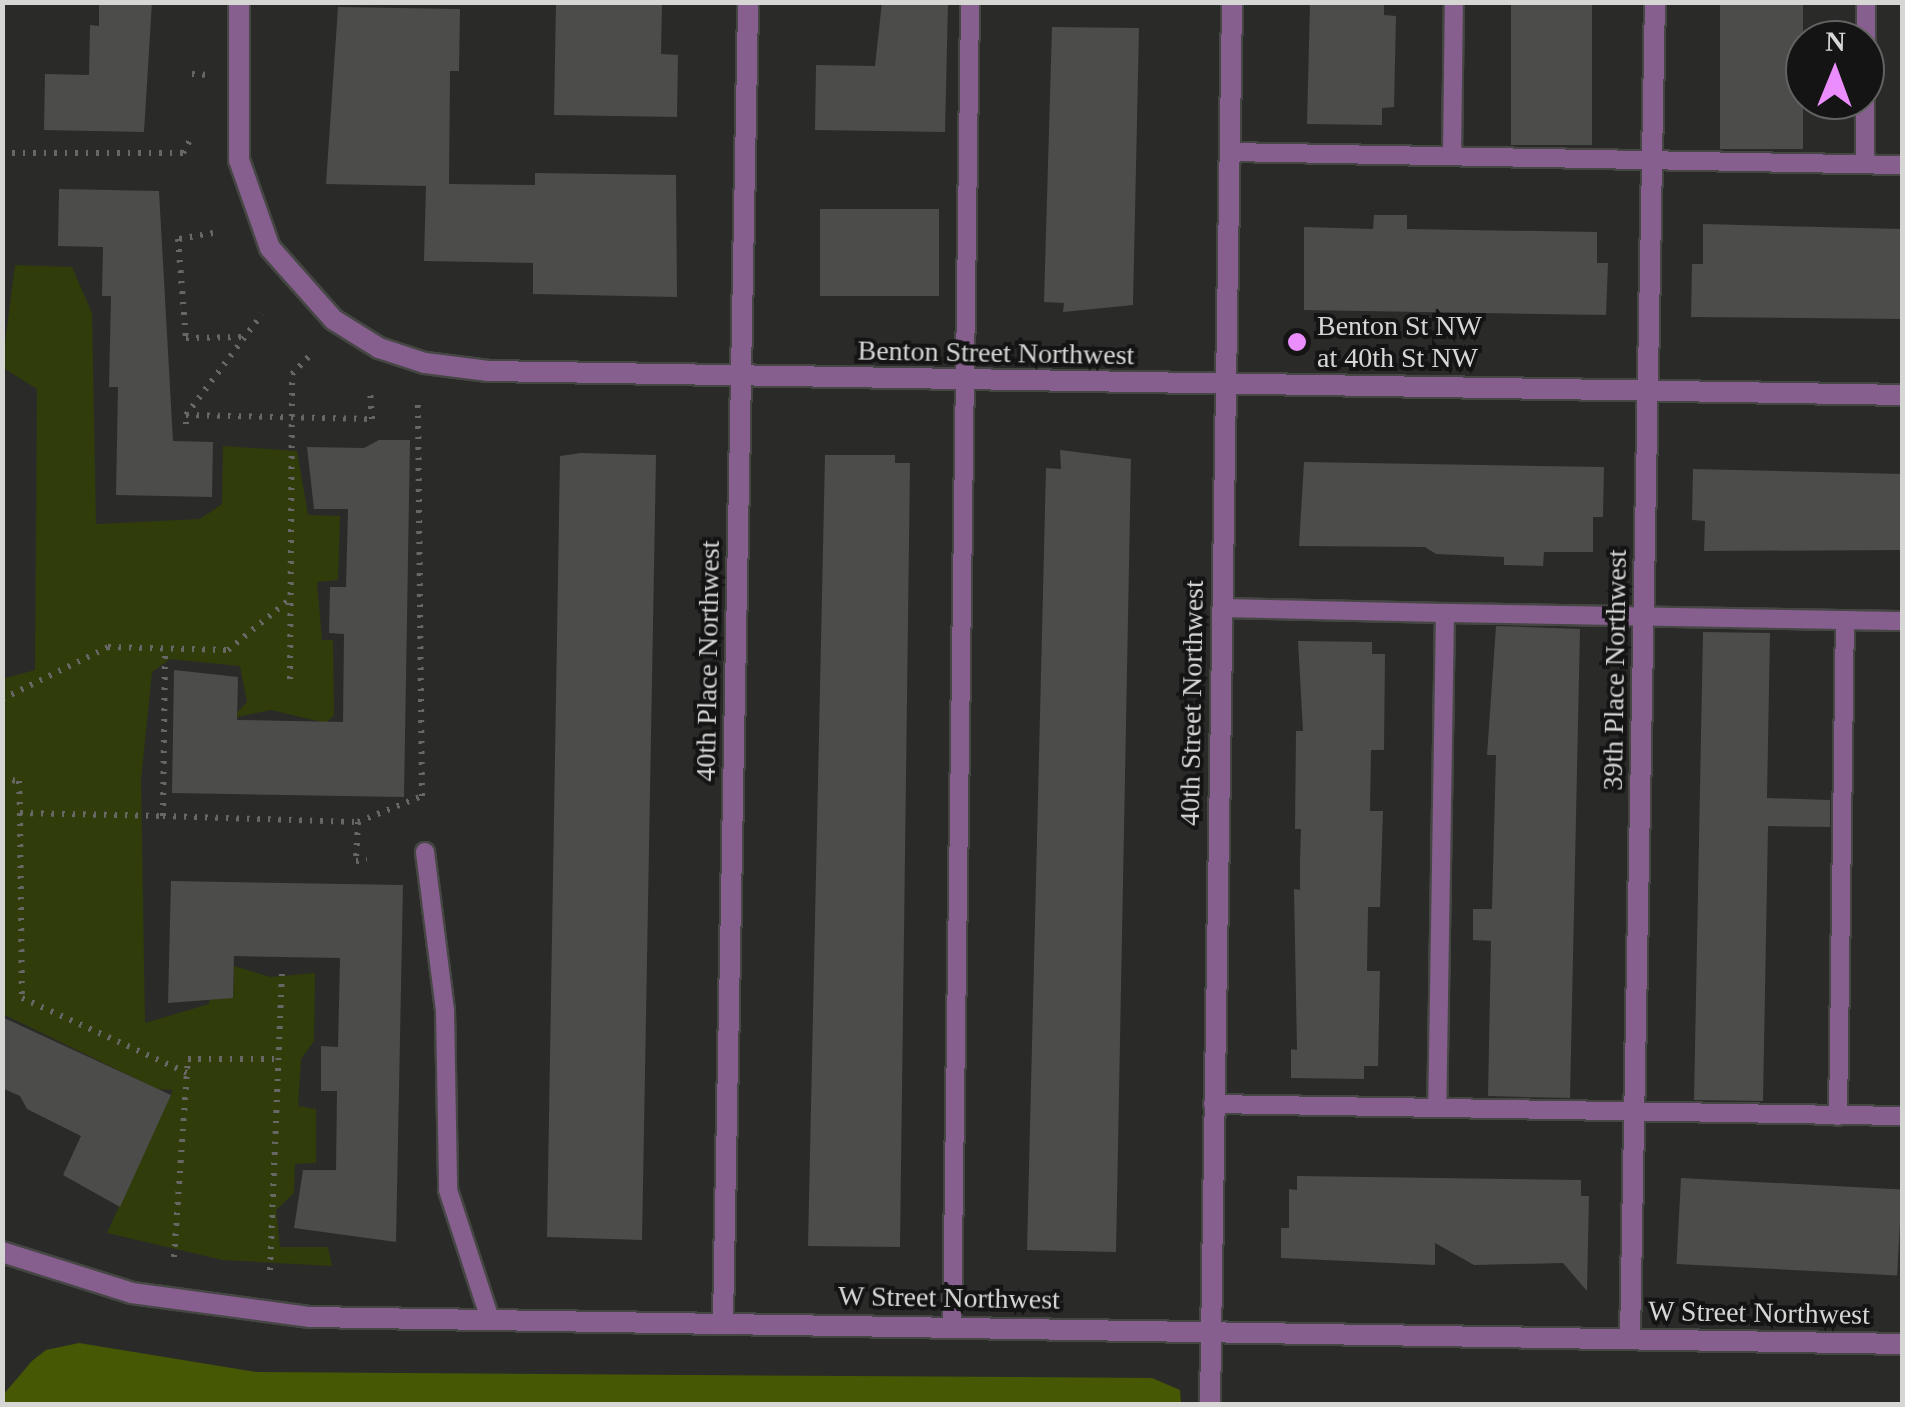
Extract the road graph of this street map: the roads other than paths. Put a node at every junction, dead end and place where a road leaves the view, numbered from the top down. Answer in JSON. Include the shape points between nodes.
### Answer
{"nodes":[{"id":1,"x":239,"y":2,"type":"edge"},
{"id":2,"x":748,"y":2,"type":"edge"},
{"id":3,"x":970,"y":2,"type":"edge"},
{"id":4,"x":1232,"y":2,"type":"edge"},
{"id":5,"x":1454,"y":2,"type":"edge"},
{"id":6,"x":1655,"y":2,"type":"edge"},
{"id":7,"x":1866,"y":2,"type":"edge"},
{"id":8,"x":1230,"y":152,"type":"junction"},
{"id":9,"x":1452,"y":156,"type":"junction"},
{"id":10,"x":1652,"y":159,"type":"junction"},
{"id":11,"x":1865,"y":164,"type":"junction"},
{"id":12,"x":1902,"y":166,"type":"edge"},
{"id":13,"x":741,"y":376,"type":"junction"},
{"id":14,"x":963,"y":380,"type":"junction"},
{"id":15,"x":1226,"y":384,"type":"junction"},
{"id":16,"x":1648,"y":392,"type":"junction"},
{"id":17,"x":1902,"y":396,"type":"edge"},
{"id":18,"x":1222,"y":608,"type":"junction"},
{"id":19,"x":1644,"y":612,"type":"junction"},
{"id":20,"x":1445,"y":613,"type":"junction"},
{"id":21,"x":1844,"y":620,"type":"junction"},
{"id":22,"x":1902,"y":621,"type":"edge"},
{"id":23,"x":425,"y":852,"type":"dead end"},
{"id":24,"x":1213,"y":1104,"type":"junction"},
{"id":25,"x":1438,"y":1106,"type":"junction"},
{"id":26,"x":1634,"y":1116,"type":"junction"},
{"id":27,"x":1838,"y":1116,"type":"junction"},
{"id":28,"x":1902,"y":1116,"type":"edge"},
{"id":29,"x":2,"y":1252,"type":"edge"},
{"id":30,"x":490,"y":1319,"type":"junction"},
{"id":31,"x":723,"y":1321,"type":"junction"},
{"id":32,"x":952,"y":1326,"type":"junction"},
{"id":33,"x":1209,"y":1330,"type":"junction"},
{"id":34,"x":1630,"y":1338,"type":"junction"},
{"id":35,"x":1902,"y":1344,"type":"edge"},
{"id":36,"x":1210,"y":1404,"type":"edge"}],
"edges":[{"from":1,"to":13,"type":"street","name":"Benton Street Northwest","via":[[236,118],[246,196],[270,248],[313,303],[368,342],[446,368]]},
{"from":2,"to":13,"type":"street","name":"40th Place Northwest"},
{"from":3,"to":14,"type":"lane"},
{"from":4,"to":8,"type":"street","name":"40th Street Northwest"},
{"from":5,"to":9,"type":"lane"},
{"from":6,"to":10,"type":"street","name":"39th Place Northwest"},
{"from":7,"to":11,"type":"lane"},
{"from":8,"to":9,"type":"lane"},
{"from":8,"to":15,"type":"street","name":"40th Street Northwest"},
{"from":9,"to":10,"type":"lane"},
{"from":10,"to":11,"type":"lane"},
{"from":10,"to":16,"type":"street","name":"39th Place Northwest"},
{"from":11,"to":12,"type":"lane"},
{"from":13,"to":14,"type":"street","name":"Benton Street Northwest"},
{"from":13,"to":31,"type":"street","name":"40th Place Northwest"},
{"from":14,"to":15,"type":"street","name":"Benton Street Northwest"},
{"from":14,"to":32,"type":"lane"},
{"from":15,"to":16,"type":"street","name":"Benton Street Northwest"},
{"from":15,"to":18,"type":"street","name":"40th Street Northwest"},
{"from":16,"to":17,"type":"street","name":"Benton Street Northwest"},
{"from":16,"to":19,"type":"street","name":"39th Place Northwest"},
{"from":18,"to":20,"type":"lane"},
{"from":18,"to":24,"type":"street","name":"40th Street Northwest"},
{"from":19,"to":20,"type":"lane"},
{"from":19,"to":21,"type":"lane"},
{"from":19,"to":26,"type":"street","name":"39th Place Northwest"},
{"from":20,"to":25,"type":"lane"},
{"from":21,"to":22,"type":"lane"},
{"from":21,"to":27,"type":"lane"},
{"from":23,"to":30,"type":"lane","via":[[445,1010],[448,1190]]},
{"from":24,"to":25,"type":"lane"},
{"from":24,"to":33,"type":"street","name":"40th Street Northwest"},
{"from":25,"to":26,"type":"lane"},
{"from":26,"to":27,"type":"lane"},
{"from":26,"to":34,"type":"street","name":"39th Place Northwest"},
{"from":27,"to":28,"type":"lane"},
{"from":29,"to":30,"type":"street","name":"W Street Northwest","via":[[100,1286],[225,1310]]},
{"from":30,"to":31,"type":"street","name":"W Street Northwest"},
{"from":31,"to":32,"type":"street","name":"W Street Northwest"},
{"from":32,"to":33,"type":"street","name":"W Street Northwest"},
{"from":33,"to":34,"type":"street","name":"W Street Northwest"},
{"from":33,"to":36,"type":"street","name":"40th Street Northwest"},
{"from":34,"to":35,"type":"street","name":"W Street Northwest"}]}
